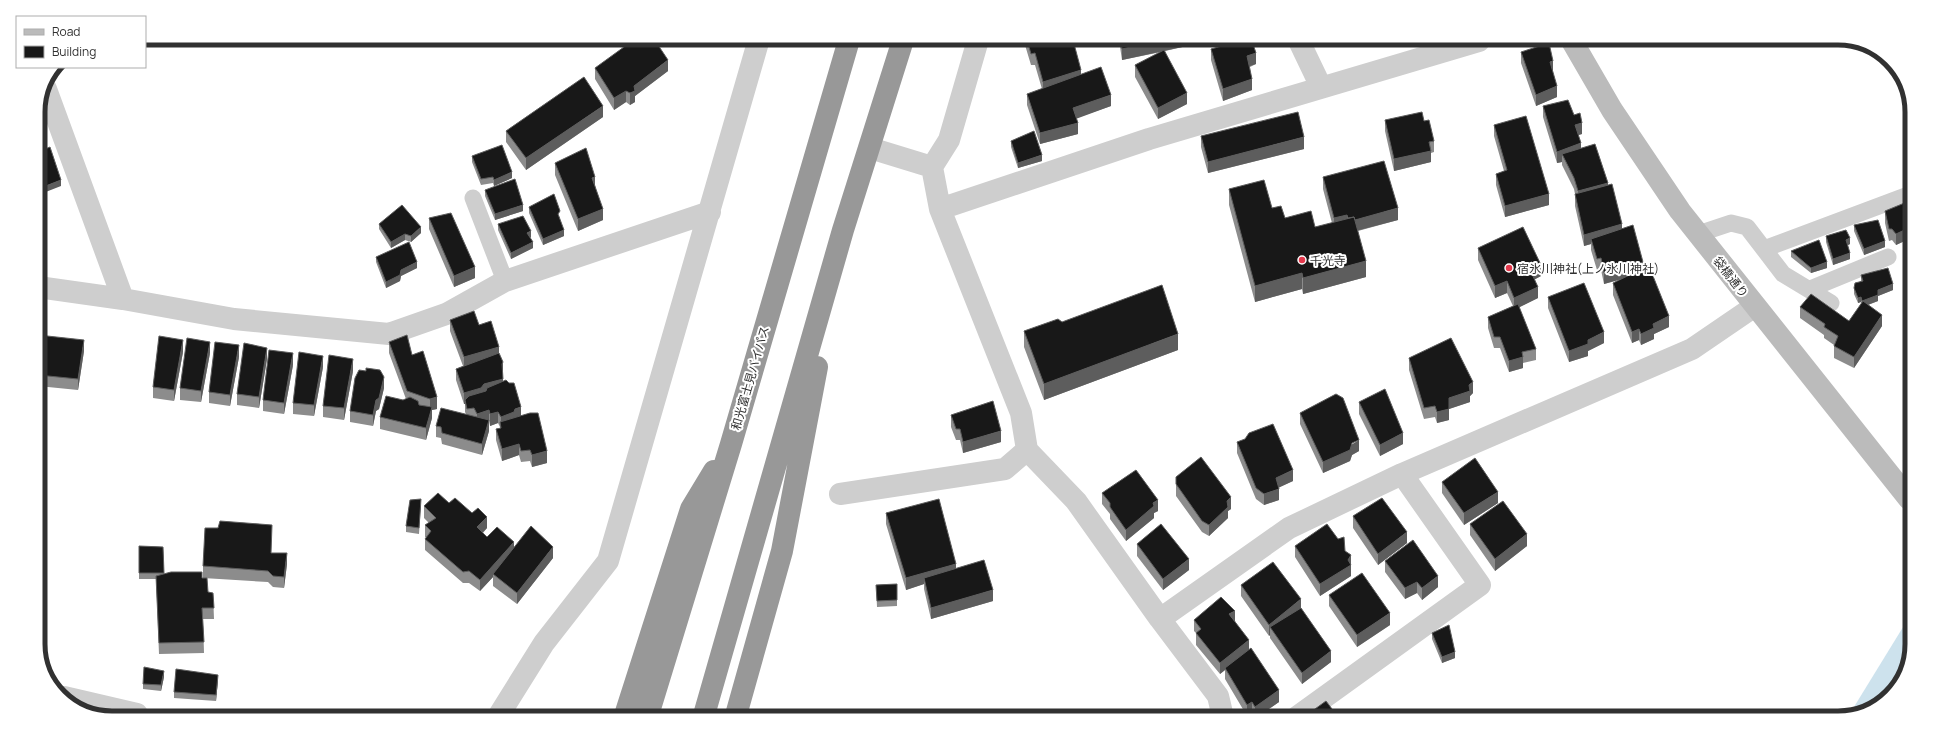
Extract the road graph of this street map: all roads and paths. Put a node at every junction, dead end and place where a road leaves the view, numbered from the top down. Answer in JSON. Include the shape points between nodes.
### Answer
{"nodes":[{"id":1,"x":757,"y":45,"type":"edge"},
{"id":2,"x":848,"y":45,"type":"edge"},
{"id":3,"x":901,"y":45,"type":"edge"},
{"id":4,"x":977,"y":45,"type":"edge"},
{"id":5,"x":1301,"y":45,"type":"edge"},
{"id":6,"x":1465,"y":45,"type":"edge"},
{"id":7,"x":1574,"y":45,"type":"edge"},
{"id":8,"x":1322,"y":87,"type":"junction"},
{"id":9,"x":48,"y":94,"type":"edge"},
{"id":10,"x":870,"y":148,"type":"junction"},
{"id":11,"x":932,"y":167,"type":"junction"},
{"id":12,"x":1905,"y":196,"type":"edge"},
{"id":13,"x":473,"y":198,"type":"dead end"},
{"id":14,"x":940,"y":210,"type":"junction"},
{"id":15,"x":710,"y":212,"type":"junction"},
{"id":16,"x":843,"y":230,"type":"junction"},
{"id":17,"x":1698,"y":234,"type":"junction"},
{"id":18,"x":1764,"y":248,"type":"junction"},
{"id":19,"x":1888,"y":257,"type":"dead end"},
{"id":20,"x":505,"y":281,"type":"junction"},
{"id":21,"x":45,"y":289,"type":"edge"},
{"id":22,"x":1810,"y":290,"type":"junction"},
{"id":23,"x":122,"y":299,"type":"junction"},
{"id":24,"x":1831,"y":303,"type":"dead end"},
{"id":25,"x":1755,"y":306,"type":"junction"},
{"id":26,"x":730,"y":444,"type":"junction"},
{"id":27,"x":1027,"y":450,"type":"junction"},
{"id":28,"x":1402,"y":474,"type":"junction"},
{"id":29,"x":840,"y":494,"type":"dead end"},
{"id":30,"x":1905,"y":494,"type":"edge"},
{"id":31,"x":1160,"y":619,"type":"junction"},
{"id":32,"x":74,"y":699,"type":"edge"},
{"id":33,"x":124,"y":711,"type":"edge"},
{"id":34,"x":502,"y":711,"type":"edge"},
{"id":35,"x":626,"y":711,"type":"edge"},
{"id":36,"x":649,"y":711,"type":"edge"},
{"id":37,"x":705,"y":711,"type":"edge"},
{"id":38,"x":737,"y":711,"type":"edge"},
{"id":39,"x":1222,"y":711,"type":"edge"},
{"id":40,"x":1305,"y":711,"type":"edge"}],
"edges":[{"from":1,"to":15,"type":"street"},
{"from":2,"to":26,"type":"highway","name":"和光富士見バイパス"},
{"from":3,"to":10,"type":"highway"},
{"from":4,"to":11,"type":"street","via":[[949,140]]},
{"from":5,"to":8,"type":"street"},
{"from":6,"to":8,"type":"street"},
{"from":7,"to":17,"type":"street","name":"袋橋通り","via":[[1612,110]]},
{"from":8,"to":14,"type":"street","via":[[1149,139]]},
{"from":9,"to":23,"type":"street"},
{"from":10,"to":11,"type":"street"},
{"from":10,"to":16,"type":"highway"},
{"from":11,"to":14,"type":"street"},
{"from":12,"to":18,"type":"lane"},
{"from":13,"to":20,"type":"lane"},
{"from":14,"to":27,"type":"street","via":[[1021,412]]},
{"from":15,"to":20,"type":"street"},
{"from":15,"to":34,"type":"street","via":[[608,561],[544,643]]},
{"from":16,"to":37,"type":"highway"},
{"from":16,"to":38,"type":"highway","via":[[782,551]]},
{"from":17,"to":18,"type":"lane","via":[[1731,223],[1747,227]]},
{"from":17,"to":25,"type":"street","name":"袋橋通り"},
{"from":18,"to":22,"type":"lane","via":[[1783,274]]},
{"from":19,"to":22,"type":"lane"},
{"from":20,"to":23,"type":"street","via":[[446,314],[389,334],[234,319]]},
{"from":21,"to":23,"type":"street"},
{"from":22,"to":24,"type":"lane"},
{"from":25,"to":28,"type":"street","via":[[1692,349]]},
{"from":25,"to":30,"type":"street","name":"袋橋通り"},
{"from":26,"to":35,"type":"highway","via":[[691,509]]},
{"from":26,"to":36,"type":"highway","name":"和光富士見バイパス"},
{"from":27,"to":29,"type":"street","via":[[1005,469]]},
{"from":27,"to":31,"type":"street","via":[[1076,501]]},
{"from":28,"to":31,"type":"street","via":[[1288,528]]},
{"from":28,"to":40,"type":"street","via":[[1480,584]]},
{"from":31,"to":39,"type":"street","via":[[1218,696]]},
{"from":32,"to":33,"type":"street"}]}
